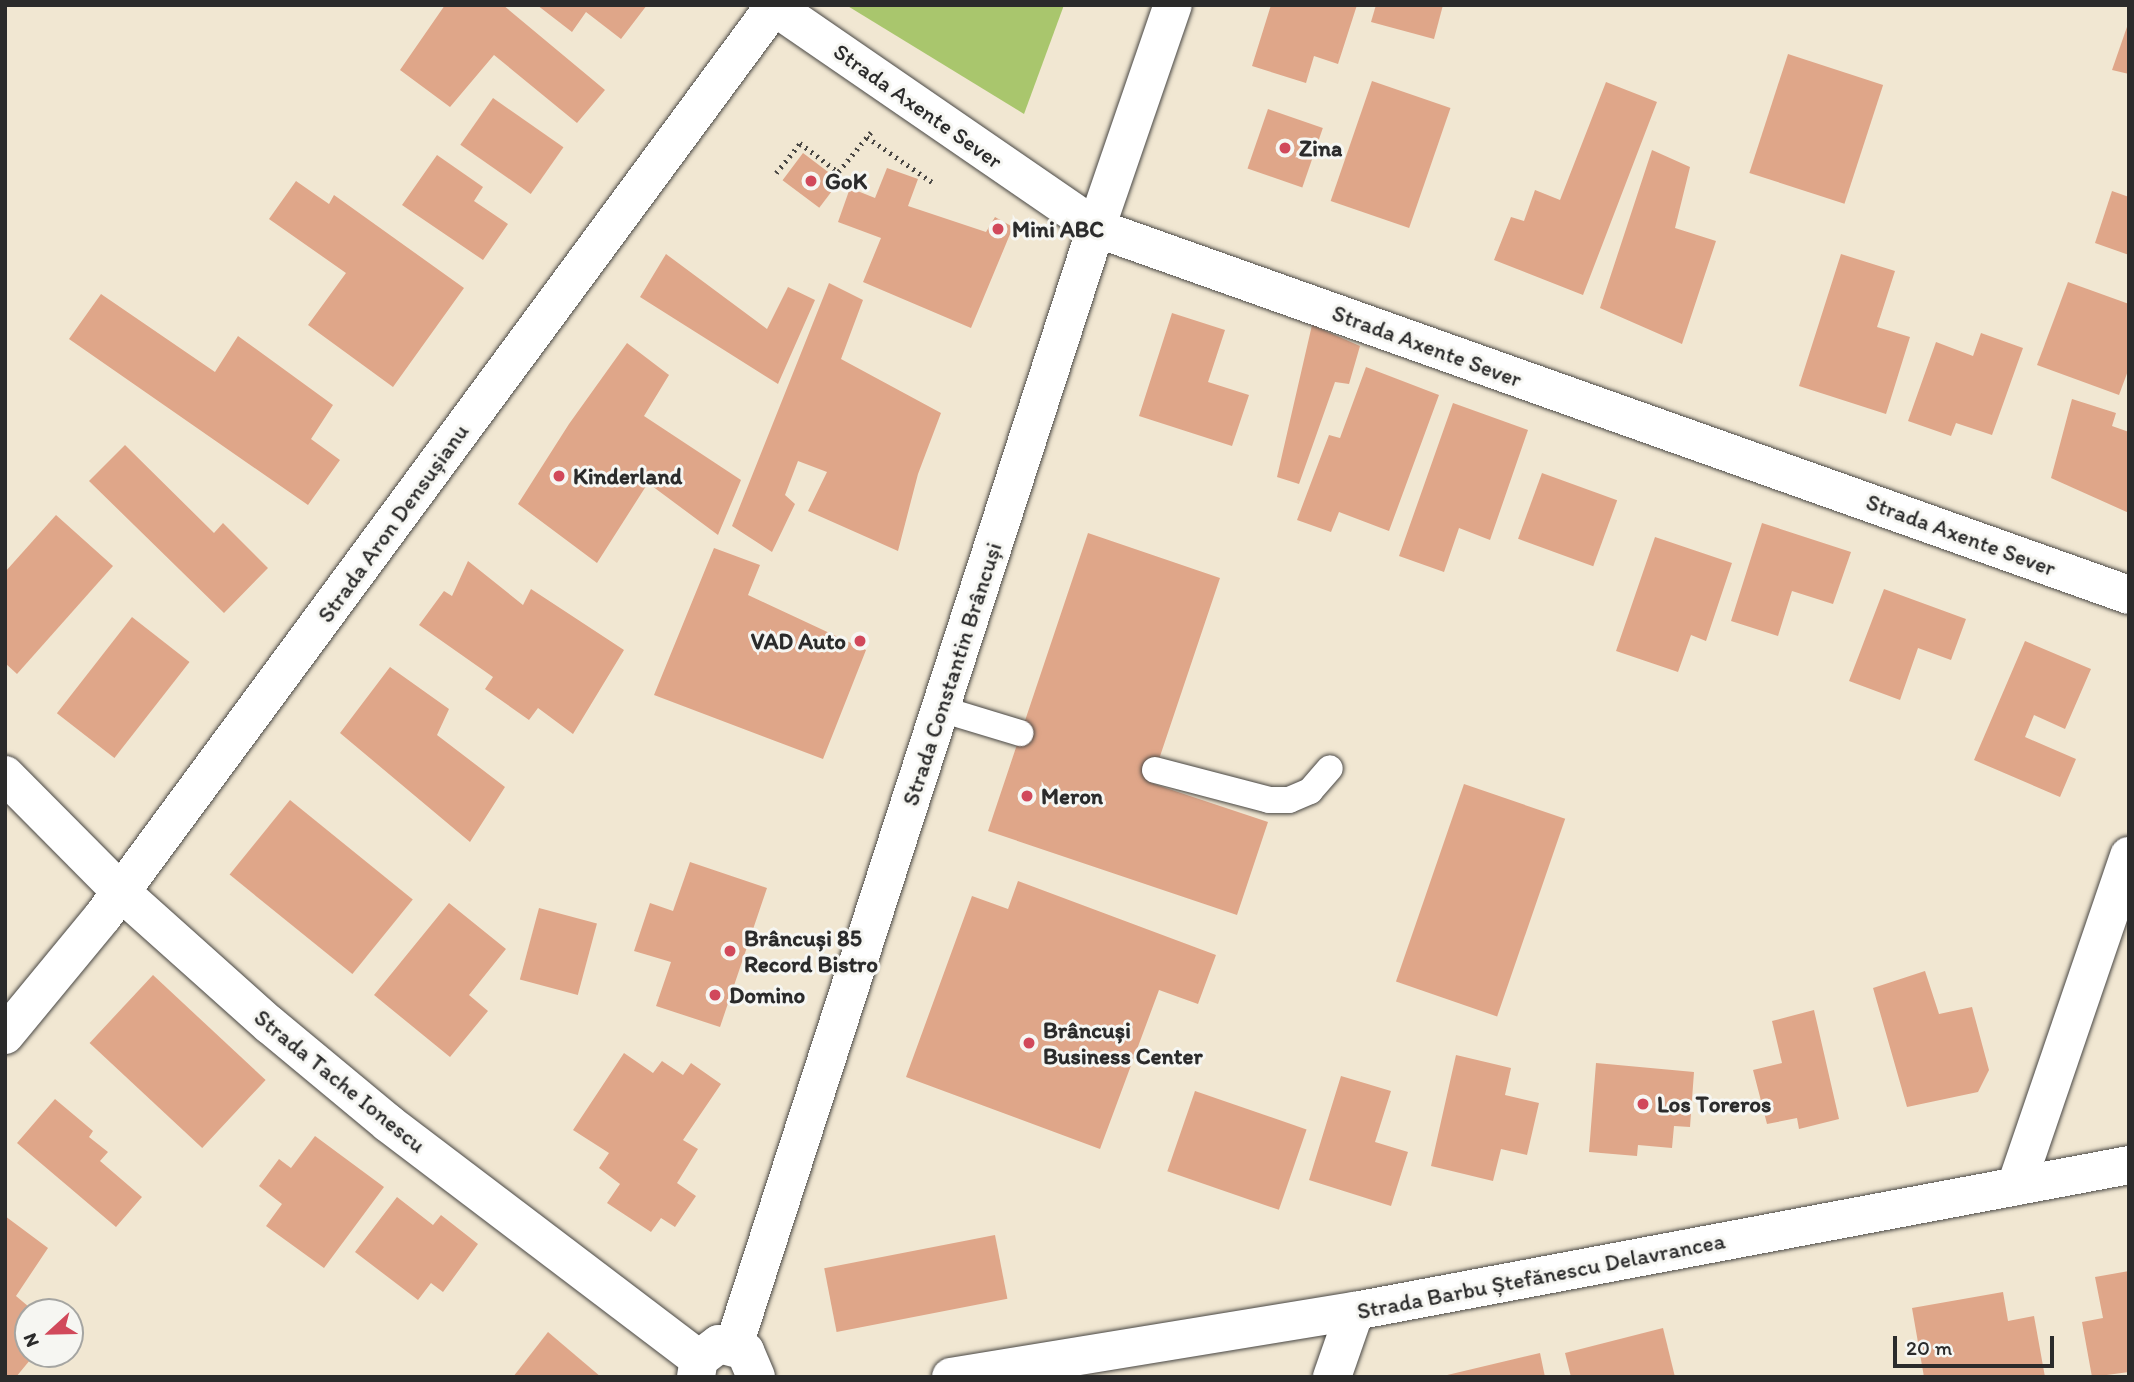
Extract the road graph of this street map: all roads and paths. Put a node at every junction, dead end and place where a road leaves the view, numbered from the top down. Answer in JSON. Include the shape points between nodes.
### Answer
{"nodes":[{"id":1,"x":1173,"y":5,"type":"edge"},
{"id":2,"x":774,"y":6,"type":"edge"},
{"id":3,"x":876,"y":126,"type":"dead end"},
{"id":4,"x":867,"y":137,"type":"junction"},
{"id":5,"x":776,"y":173,"type":"dead end"},
{"id":6,"x":932,"y":182,"type":"dead end"},
{"id":7,"x":1096,"y":228,"type":"junction"},
{"id":8,"x":2129,"y":594,"type":"edge"},
{"id":9,"x":941,"y":709,"type":"junction"},
{"id":10,"x":1020,"y":733,"type":"dead end"},
{"id":11,"x":1330,"y":768,"type":"dead end"},
{"id":12,"x":1155,"y":770,"type":"dead end"},
{"id":13,"x":5,"y":775,"type":"edge"},
{"id":14,"x":2129,"y":856,"type":"edge"},
{"id":15,"x":121,"y":892,"type":"junction"},
{"id":16,"x":5,"y":1035,"type":"edge"},
{"id":17,"x":2129,"y":1165,"type":"edge"},
{"id":18,"x":2016,"y":1186,"type":"junction"},
{"id":19,"x":1355,"y":1311,"type":"junction"},
{"id":20,"x":734,"y":1345,"type":"junction"},
{"id":21,"x":697,"y":1368,"type":"edge"},
{"id":22,"x":756,"y":1377,"type":"edge"},
{"id":23,"x":951,"y":1377,"type":"edge"},
{"id":24,"x":1332,"y":1377,"type":"edge"}],
"edges":[{"from":1,"to":7,"type":"street","name":"Strada Constantin Brâncuși"},
{"from":2,"to":7,"type":"street","name":"Strada Axente Sever"},
{"from":2,"to":15,"type":"street","name":"Strada Aron Densușianu"},
{"from":3,"to":4,"type":"path"},
{"from":4,"to":5,"type":"path","via":[[836,175],[800,143]]},
{"from":4,"to":6,"type":"path"},
{"from":7,"to":8,"type":"street","name":"Strada Axente Sever"},
{"from":7,"to":9,"type":"street","name":"Strada Constantin Brâncuși"},
{"from":9,"to":10,"type":"lane"},
{"from":9,"to":20,"type":"street","name":"Strada Constantin Brâncuși"},
{"from":11,"to":12,"type":"lane","via":[[1310,791],[1289,800],[1269,800]]},
{"from":13,"to":15,"type":"street","name":"Strada Tache Ionescu"},
{"from":14,"to":18,"type":"street"},
{"from":15,"to":16,"type":"street","name":"Strada Aron Densușianu"},
{"from":15,"to":21,"type":"street","name":"Strada Tache Ionescu","via":[[388,1123]]},
{"from":17,"to":18,"type":"street","name":"Strada Barbu Ștefănescu Delavrancea"},
{"from":18,"to":19,"type":"street","name":"Strada Barbu Ștefănescu Delavrancea"},
{"from":19,"to":23,"type":"street","name":"Strada Barbu Ștefănescu Delavrancea"},
{"from":19,"to":24,"type":"street"},
{"from":20,"to":21,"type":"street","via":[[719,1344]]},
{"from":20,"to":22,"type":"street","via":[[753,1362]]}]}
